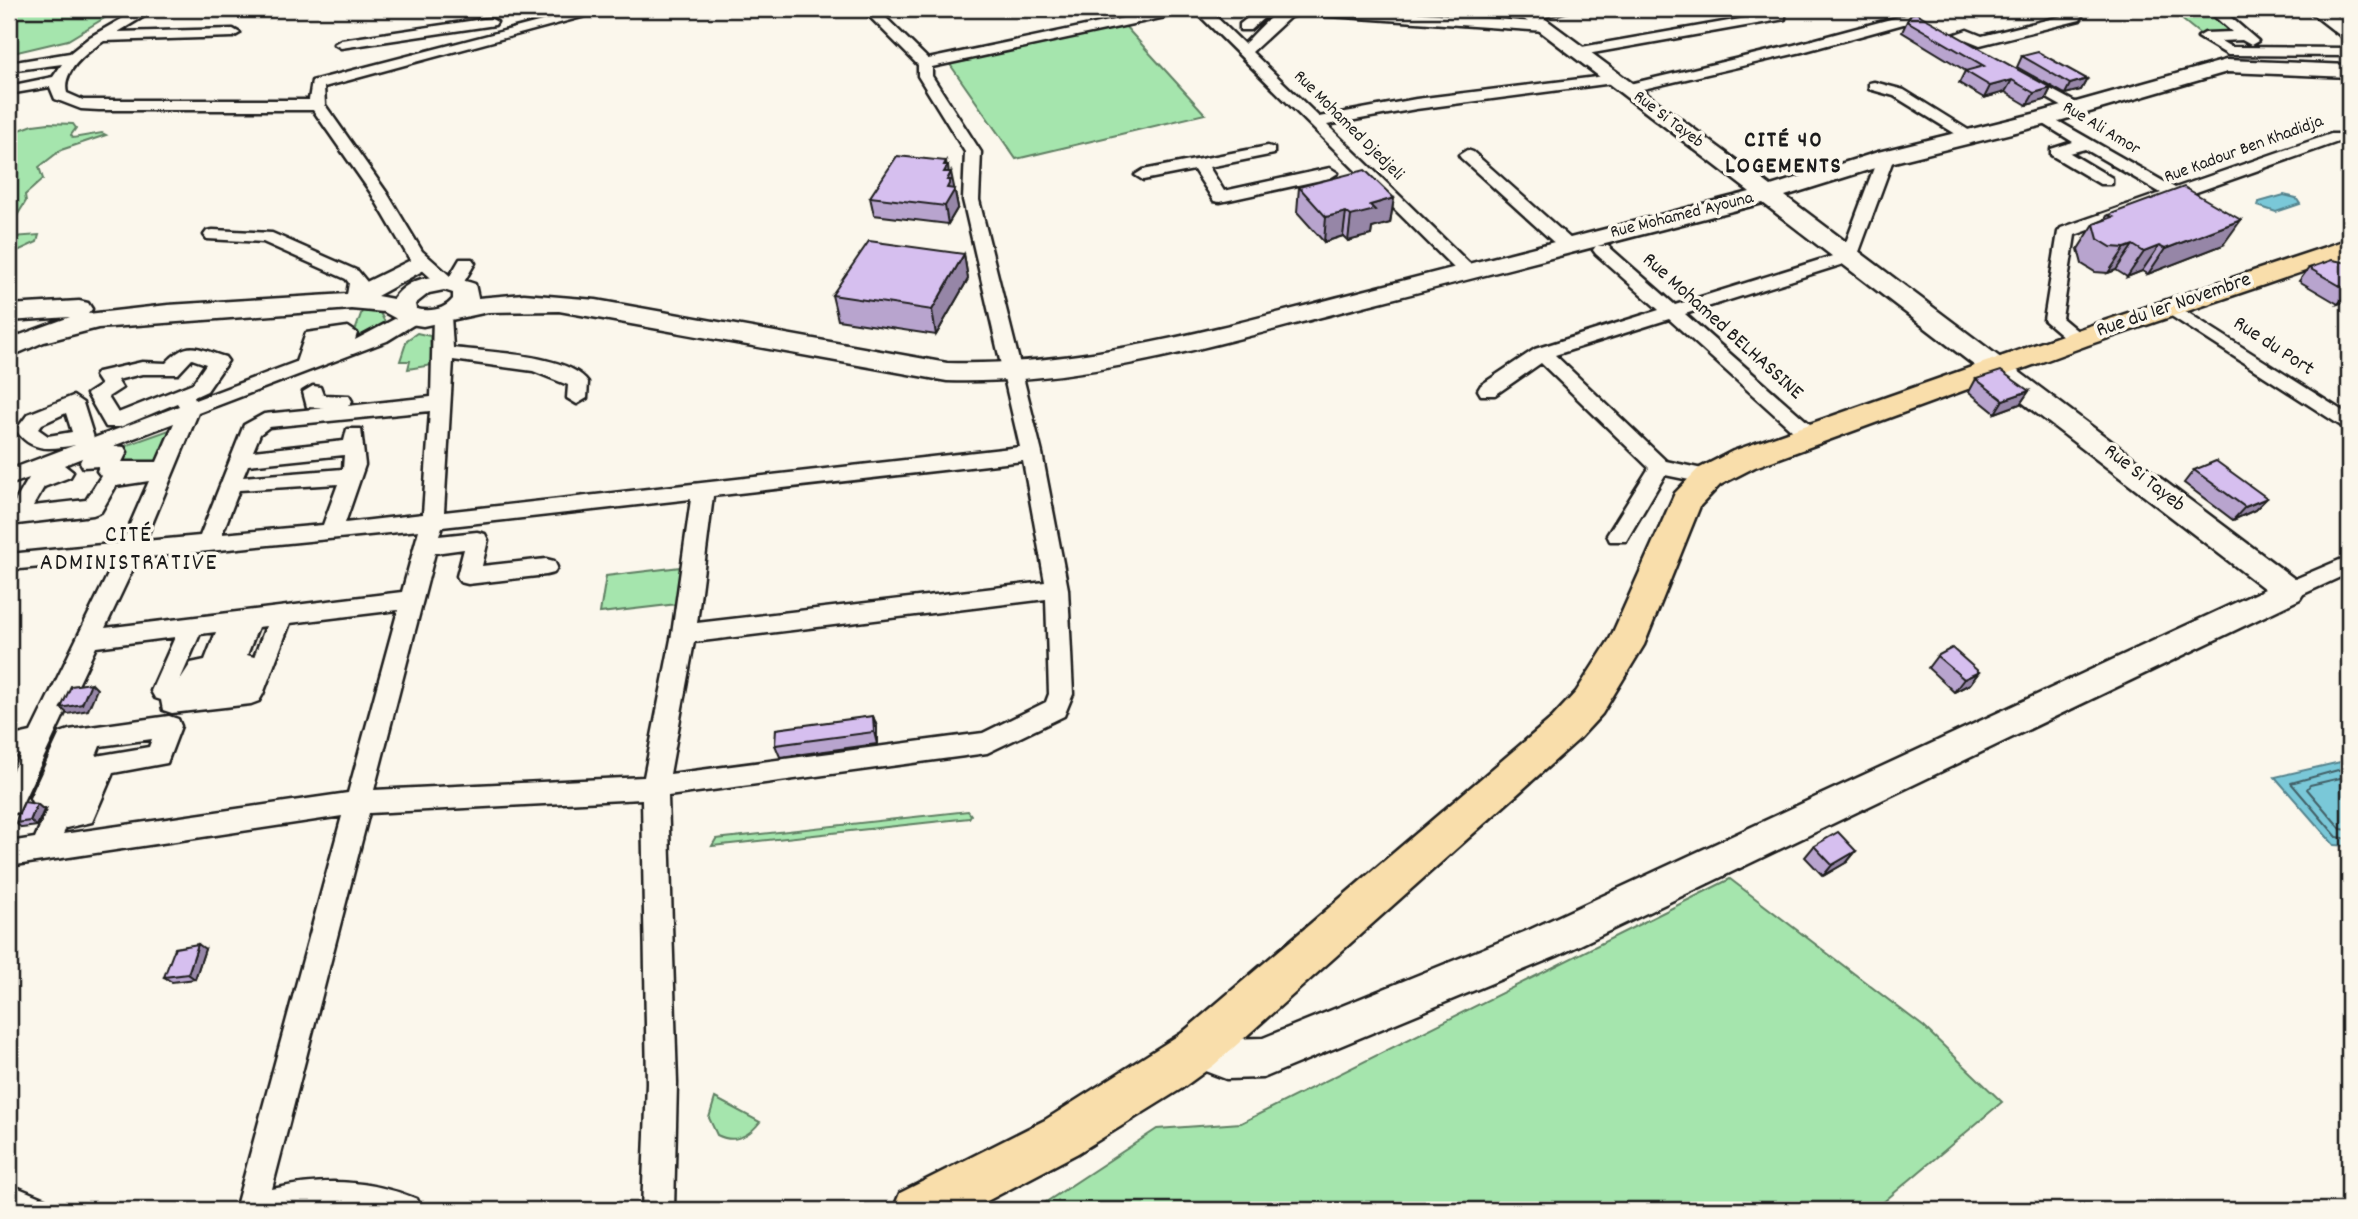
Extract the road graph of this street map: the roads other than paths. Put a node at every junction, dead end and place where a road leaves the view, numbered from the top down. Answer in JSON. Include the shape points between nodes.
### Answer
{"nodes":[{"id":1,"x":149,"y":9,"type":"edge"},
{"id":2,"x":604,"y":9,"type":"edge"},
{"id":3,"x":869,"y":9,"type":"edge"},
{"id":4,"x":1184,"y":9,"type":"edge"},
{"id":5,"x":1200,"y":9,"type":"edge"},
{"id":6,"x":1383,"y":9,"type":"edge"},
{"id":7,"x":1569,"y":9,"type":"edge"},
{"id":8,"x":2213,"y":9,"type":"edge"},
{"id":9,"x":2315,"y":9,"type":"edge"},
{"id":10,"x":1318,"y":10,"type":"edge"},
{"id":11,"x":1908,"y":13,"type":"edge"},
{"id":12,"x":482,"y":16,"type":"edge"},
{"id":13,"x":1780,"y":16,"type":"dead end"},
{"id":14,"x":1532,"y":17,"type":"edge"},
{"id":15,"x":2075,"y":17,"type":"dead end"},
{"id":16,"x":1419,"y":18,"type":"junction"},
{"id":17,"x":1253,"y":21,"type":"dead end"},
{"id":18,"x":1739,"y":22,"type":"junction"},
{"id":19,"x":504,"y":25,"type":"junction"},
{"id":20,"x":1272,"y":25,"type":"junction"},
{"id":21,"x":233,"y":33,"type":"dead end"},
{"id":22,"x":2349,"y":33,"type":"edge"},
{"id":23,"x":1946,"y":36,"type":"joint"},
{"id":24,"x":103,"y":37,"type":"junction"},
{"id":25,"x":437,"y":42,"type":"dead end"},
{"id":26,"x":2254,"y":43,"type":"junction"},
{"id":27,"x":341,"y":44,"type":"dead end"},
{"id":28,"x":1797,"y":49,"type":"junction"},
{"id":29,"x":1244,"y":51,"type":"junction"},
{"id":30,"x":1576,"y":52,"type":"junction"},
{"id":31,"x":2323,"y":53,"type":"joint"},
{"id":32,"x":2349,"y":57,"type":"edge"},
{"id":33,"x":69,"y":58,"type":"junction"},
{"id":34,"x":1987,"y":59,"type":"edge"},
{"id":35,"x":925,"y":64,"type":"junction"},
{"id":36,"x":13,"y":66,"type":"edge"},
{"id":37,"x":2280,"y":66,"type":"junction"},
{"id":38,"x":2349,"y":71,"type":"edge"},
{"id":39,"x":2007,"y":73,"type":"edge"},
{"id":40,"x":58,"y":81,"type":"junction"},
{"id":41,"x":317,"y":84,"type":"junction"},
{"id":42,"x":1620,"y":84,"type":"junction"},
{"id":43,"x":1874,"y":86,"type":"dead end"},
{"id":44,"x":9,"y":90,"type":"edge"},
{"id":45,"x":264,"y":103,"type":"junction"},
{"id":46,"x":317,"y":105,"type":"junction"},
{"id":47,"x":2077,"y":109,"type":"junction"},
{"id":48,"x":2044,"y":118,"type":"junction"},
{"id":49,"x":1318,"y":122,"type":"junction"},
{"id":50,"x":1970,"y":136,"type":"junction"},
{"id":51,"x":2349,"y":139,"type":"edge"},
{"id":52,"x":2086,"y":143,"type":"junction"},
{"id":53,"x":1268,"y":151,"type":"dead end"},
{"id":54,"x":1466,"y":155,"type":"dead end"},
{"id":55,"x":1886,"y":158,"type":"junction"},
{"id":56,"x":1199,"y":165,"type":"junction"},
{"id":57,"x":1331,"y":173,"type":"dead end"},
{"id":58,"x":1143,"y":176,"type":"dead end"},
{"id":59,"x":2106,"y":181,"type":"dead end"},
{"id":60,"x":1766,"y":195,"type":"junction"},
{"id":61,"x":2175,"y":195,"type":"junction"},
{"id":62,"x":213,"y":235,"type":"dead end"},
{"id":63,"x":1566,"y":244,"type":"junction"},
{"id":64,"x":1602,"y":250,"type":"dead end"},
{"id":65,"x":2343,"y":254,"type":"edge"},
{"id":66,"x":1850,"y":256,"type":"junction"},
{"id":67,"x":415,"y":260,"type":"junction"},
{"id":68,"x":1468,"y":272,"type":"junction"},
{"id":69,"x":457,"y":278,"type":"junction"},
{"id":70,"x":358,"y":295,"type":"junction"},
{"id":71,"x":407,"y":305,"type":"junction"},
{"id":72,"x":2171,"y":308,"type":"junction"},
{"id":73,"x":1670,"y":310,"type":"junction"},
{"id":74,"x":9,"y":313,"type":"edge"},
{"id":75,"x":448,"y":314,"type":"junction"},
{"id":76,"x":2078,"y":339,"type":"junction"},
{"id":77,"x":9,"y":349,"type":"edge"},
{"id":78,"x":444,"y":353,"type":"junction"},
{"id":79,"x":1542,"y":353,"type":"junction"},
{"id":80,"x":1999,"y":368,"type":"junction"},
{"id":81,"x":1012,"y":369,"type":"junction"},
{"id":82,"x":170,"y":370,"type":"junction"},
{"id":83,"x":1488,"y":390,"type":"dead end"},
{"id":84,"x":313,"y":392,"type":"dead end"},
{"id":85,"x":577,"y":398,"type":"dead end"},
{"id":86,"x":185,"y":399,"type":"junction"},
{"id":87,"x":380,"y":399,"type":"dead end"},
{"id":88,"x":440,"y":403,"type":"junction"},
{"id":89,"x":357,"y":406,"type":"junction"},
{"id":90,"x":2349,"y":424,"type":"edge"},
{"id":91,"x":1812,"y":437,"type":"junction"},
{"id":92,"x":353,"y":447,"type":"junction"},
{"id":93,"x":83,"y":451,"type":"junction"},
{"id":94,"x":1032,"y":453,"type":"junction"},
{"id":95,"x":234,"y":459,"type":"junction"},
{"id":96,"x":1660,"y":467,"type":"junction"},
{"id":97,"x":352,"y":475,"type":"junction"},
{"id":98,"x":1709,"y":477,"type":"junction"},
{"id":99,"x":9,"y":478,"type":"edge"},
{"id":100,"x":244,"y":484,"type":"dead end"},
{"id":101,"x":703,"y":489,"type":"junction"},
{"id":102,"x":433,"y":519,"type":"junction"},
{"id":103,"x":331,"y":532,"type":"junction"},
{"id":104,"x":1618,"y":536,"type":"dead end"},
{"id":105,"x":208,"y":543,"type":"junction"},
{"id":106,"x":425,"y":546,"type":"junction"},
{"id":107,"x":130,"y":551,"type":"junction"},
{"id":108,"x":9,"y":562,"type":"edge"},
{"id":109,"x":2349,"y":564,"type":"edge"},
{"id":110,"x":546,"y":567,"type":"dead end"},
{"id":111,"x":1057,"y":589,"type":"junction"},
{"id":112,"x":2289,"y":591,"type":"junction"},
{"id":113,"x":411,"y":600,"type":"junction"},
{"id":114,"x":281,"y":616,"type":"junction"},
{"id":115,"x":192,"y":626,"type":"junction"},
{"id":116,"x":684,"y":634,"type":"junction"},
{"id":117,"x":88,"y":639,"type":"junction"},
{"id":118,"x":38,"y":741,"type":"junction"},
{"id":119,"x":9,"y":747,"type":"edge"},
{"id":120,"x":655,"y":786,"type":"junction"},
{"id":121,"x":359,"y":802,"type":"junction"},
{"id":122,"x":9,"y":804,"type":"edge"},
{"id":123,"x":57,"y":818,"type":"junction"},
{"id":124,"x":44,"y":848,"type":"junction"},
{"id":125,"x":9,"y":854,"type":"edge"},
{"id":126,"x":1198,"y":1049,"type":"junction"},
{"id":127,"x":9,"y":1200,"type":"edge"},
{"id":128,"x":34,"y":1210,"type":"edge"},
{"id":129,"x":252,"y":1210,"type":"edge"},
{"id":130,"x":407,"y":1210,"type":"edge"},
{"id":131,"x":657,"y":1210,"type":"edge"},
{"id":132,"x":917,"y":1210,"type":"edge"}],
"edges":[{"from":1,"to":24,"type":"street"},
{"from":2,"to":19,"type":"street"},
{"from":3,"to":35,"type":"street"},
{"from":4,"to":35,"type":"street"},
{"from":5,"to":29,"type":"street","name":"Rue Mohamed Djedjeli"},
{"from":6,"to":16,"type":"street","via":[[1419,11]]},
{"from":7,"to":14,"type":"street"},
{"from":8,"to":26,"type":"street"},
{"from":9,"to":22,"type":"main road"},
{"from":10,"to":16,"type":"street"},
{"from":10,"to":20,"type":"street","via":[[1288,12]]},
{"from":11,"to":28,"type":"street"},
{"from":12,"to":19,"type":"street"},
{"from":12,"to":25,"type":"street","via":[[481,32]]},
{"from":12,"to":27,"type":"street"},
{"from":13,"to":18,"type":"street"},
{"from":14,"to":16,"type":"street"},
{"from":14,"to":30,"type":"main road","name":"Rue Si Tayeb"},
{"from":15,"to":23,"type":"street","via":[[1980,41],[1967,34]]},
{"from":17,"to":20,"type":"street"},
{"from":18,"to":28,"type":"street"},
{"from":18,"to":30,"type":"street"},
{"from":19,"to":41,"type":"street"},
{"from":20,"to":29,"type":"street"},
{"from":21,"to":24,"type":"street"},
{"from":23,"to":34,"type":"street"},
{"from":24,"to":33,"type":"street"},
{"from":26,"to":26,"type":"street","via":[[2228,51],[2205,37]]},
{"from":26,"to":31,"type":"street"},
{"from":26,"to":37,"type":"street"},
{"from":28,"to":42,"type":"street"},
{"from":29,"to":49,"type":"street","name":"Rue Mohamed Djedjeli"},
{"from":30,"to":42,"type":"main road","name":"Rue Si Tayeb"},
{"from":31,"to":32,"type":"street","via":[[2329,60]]},
{"from":33,"to":36,"type":"street"},
{"from":33,"to":40,"type":"street"},
{"from":35,"to":81,"type":"street","via":[[925,76],[973,152],[971,200]]},
{"from":37,"to":38,"type":"main road","name":"Rue Mohamed Ayouna"},
{"from":37,"to":47,"type":"main road","name":"Rue Mohamed Ayouna","via":[[2226,66]]},
{"from":39,"to":47,"type":"street"},
{"from":40,"to":44,"type":"street"},
{"from":40,"to":45,"type":"street","via":[[60,96],[81,104]]},
{"from":41,"to":45,"type":"street"},
{"from":41,"to":46,"type":"street"},
{"from":42,"to":49,"type":"street","via":[[1416,104]]},
{"from":42,"to":60,"type":"main road","name":"Rue Si Tayeb"},
{"from":43,"to":50,"type":"street","via":[[1899,93]]},
{"from":45,"to":46,"type":"street"},
{"from":46,"to":67,"type":"street","via":[[372,183]]},
{"from":47,"to":48,"type":"main road","name":"Rue Mohamed Ayouna"},
{"from":48,"to":50,"type":"main road","name":"Rue Mohamed Ayouna"},
{"from":48,"to":52,"type":"street","name":"Rue Ali Amor"},
{"from":49,"to":68,"type":"street","name":"Rue Mohamed Djedjeli"},
{"from":50,"to":55,"type":"main road","name":"Rue Mohamed Ayouna"},
{"from":51,"to":61,"type":"street","name":"Rue Kadour Ben Khadidja","via":[[2337,137]]},
{"from":52,"to":59,"type":"street","via":[[2057,152]]},
{"from":52,"to":61,"type":"street","name":"Rue Ali Amor"},
{"from":53,"to":56,"type":"street"},
{"from":54,"to":63,"type":"street"},
{"from":55,"to":60,"type":"main road","name":"Rue Mohamed Ayouna"},
{"from":55,"to":66,"type":"street"},
{"from":56,"to":57,"type":"street","via":[[1220,197]]},
{"from":56,"to":58,"type":"street"},
{"from":60,"to":63,"type":"main road","name":"Rue Mohamed Ayouna"},
{"from":60,"to":66,"type":"main road","name":"Rue Si Tayeb"},
{"from":61,"to":76,"type":"street","name":"Rue Kadour Ben Khadidja","via":[[2067,232],[2053,320]]},
{"from":62,"to":70,"type":"street","via":[[266,237],[352,275],[358,282]]},
{"from":63,"to":68,"type":"main road","name":"Rue Mohamed Ayouna"},
{"from":64,"to":73,"type":"street","name":"Rue Mohamed BELHASSINE"},
{"from":65,"to":72,"type":"main road","name":"Rue du 1er Novembre"},
{"from":66,"to":73,"type":"street"},
{"from":66,"to":80,"type":"main road","name":"Rue Si Tayeb"},
{"from":67,"to":69,"type":"street"},
{"from":67,"to":70,"type":"main road"},
{"from":67,"to":71,"type":"street"},
{"from":68,"to":81,"type":"main road","name":"Rue Mohamed Ayouna","via":[[1115,359]]},
{"from":69,"to":71,"type":"main road","via":[[427,285]]},
{"from":69,"to":75,"type":"main road","via":[[466,289],[466,300]]},
{"from":69,"to":81,"type":"main road","via":[[476,291],[617,300]]},
{"from":70,"to":71,"type":"main road"},
{"from":70,"to":74,"type":"main road"},
{"from":71,"to":75,"type":"main road"},
{"from":71,"to":77,"type":"main road","via":[[361,302],[157,314],[73,325],[30,337]]},
{"from":71,"to":86,"type":"street","via":[[380,337]]},
{"from":72,"to":76,"type":"main road","name":"Rue du 1er Novembre"},
{"from":72,"to":90,"type":"street","name":"Rue du Port"},
{"from":73,"to":79,"type":"street"},
{"from":73,"to":91,"type":"street","name":"Rue Mohamed BELHASSINE"},
{"from":75,"to":78,"type":"street"},
{"from":75,"to":81,"type":"main road","via":[[497,303],[544,304],[947,372]]},
{"from":76,"to":80,"type":"main road","name":"Rue du 1er Novembre"},
{"from":78,"to":85,"type":"street","via":[[540,367],[572,377],[578,382]]},
{"from":78,"to":88,"type":"street"},
{"from":79,"to":83,"type":"street"},
{"from":79,"to":96,"type":"street"},
{"from":80,"to":91,"type":"main road","name":"Rue du 1er Novembre"},
{"from":80,"to":112,"type":"main road","name":"Rue Si Tayeb"},
{"from":81,"to":94,"type":"street"},
{"from":82,"to":86,"type":"street"},
{"from":82,"to":86,"type":"street","via":[[188,352],[218,361]]},
{"from":82,"to":86,"type":"street","via":[[142,368],[104,376],[111,388],[97,394],[113,422]]},
{"from":84,"to":89,"type":"street","via":[[314,402]]},
{"from":86,"to":93,"type":"street"},
{"from":86,"to":107,"type":"street"},
{"from":87,"to":89,"type":"street"},
{"from":88,"to":89,"type":"street"},
{"from":88,"to":102,"type":"street"},
{"from":89,"to":92,"type":"street"},
{"from":89,"to":95,"type":"street","via":[[259,423]]},
{"from":91,"to":98,"type":"main road","name":"Rue du 1er Novembre","via":[[1744,459]]},
{"from":92,"to":95,"type":"street"},
{"from":92,"to":97,"type":"street"},
{"from":93,"to":93,"type":"street","via":[[37,482],[17,516],[93,507],[109,480],[146,475],[150,467],[107,471],[117,452]]},
{"from":93,"to":99,"type":"street"},
{"from":94,"to":101,"type":"street"},
{"from":94,"to":111,"type":"street"},
{"from":95,"to":105,"type":"street"},
{"from":96,"to":98,"type":"street"},
{"from":96,"to":104,"type":"street"},
{"from":97,"to":100,"type":"street"},
{"from":97,"to":103,"type":"street"},
{"from":98,"to":126,"type":"main road","via":[[1686,501],[1626,645],[1573,720]]},
{"from":101,"to":102,"type":"street"},
{"from":101,"to":116,"type":"street"},
{"from":102,"to":103,"type":"street"},
{"from":102,"to":106,"type":"street"},
{"from":103,"to":105,"type":"street"},
{"from":105,"to":107,"type":"street"},
{"from":106,"to":110,"type":"street","via":[[477,540],[468,576]]},
{"from":106,"to":113,"type":"street"},
{"from":107,"to":108,"type":"street"},
{"from":107,"to":117,"type":"street"},
{"from":109,"to":112,"type":"street"},
{"from":111,"to":116,"type":"street"},
{"from":111,"to":120,"type":"street","via":[[1061,694],[1047,714],[987,743]]},
{"from":112,"to":126,"type":"main road","via":[[1543,943],[1263,1058],[1226,1059]]},
{"from":113,"to":114,"type":"street"},
{"from":113,"to":121,"type":"street"},
{"from":114,"to":115,"type":"street"},
{"from":114,"to":115,"type":"street","via":[[251,694],[172,703],[178,689],[163,691]]},
{"from":115,"to":117,"type":"street"},
{"from":116,"to":120,"type":"street"},
{"from":117,"to":118,"type":"street"},
{"from":118,"to":119,"type":"street"},
{"from":118,"to":122,"type":"street"},
{"from":120,"to":121,"type":"street"},
{"from":120,"to":131,"type":"street","via":[[662,1083]]},
{"from":121,"to":124,"type":"street"},
{"from":121,"to":129,"type":"street"},
{"from":123,"to":123,"type":"street","via":[[92,737],[169,726],[158,756],[104,764],[83,814]]},
{"from":123,"to":124,"type":"street"},
{"from":124,"to":125,"type":"street"},
{"from":126,"to":132,"type":"main road","via":[[1076,1130]]},
{"from":127,"to":128,"type":"street"},
{"from":129,"to":130,"type":"street","via":[[329,1195],[369,1198]]}]}
